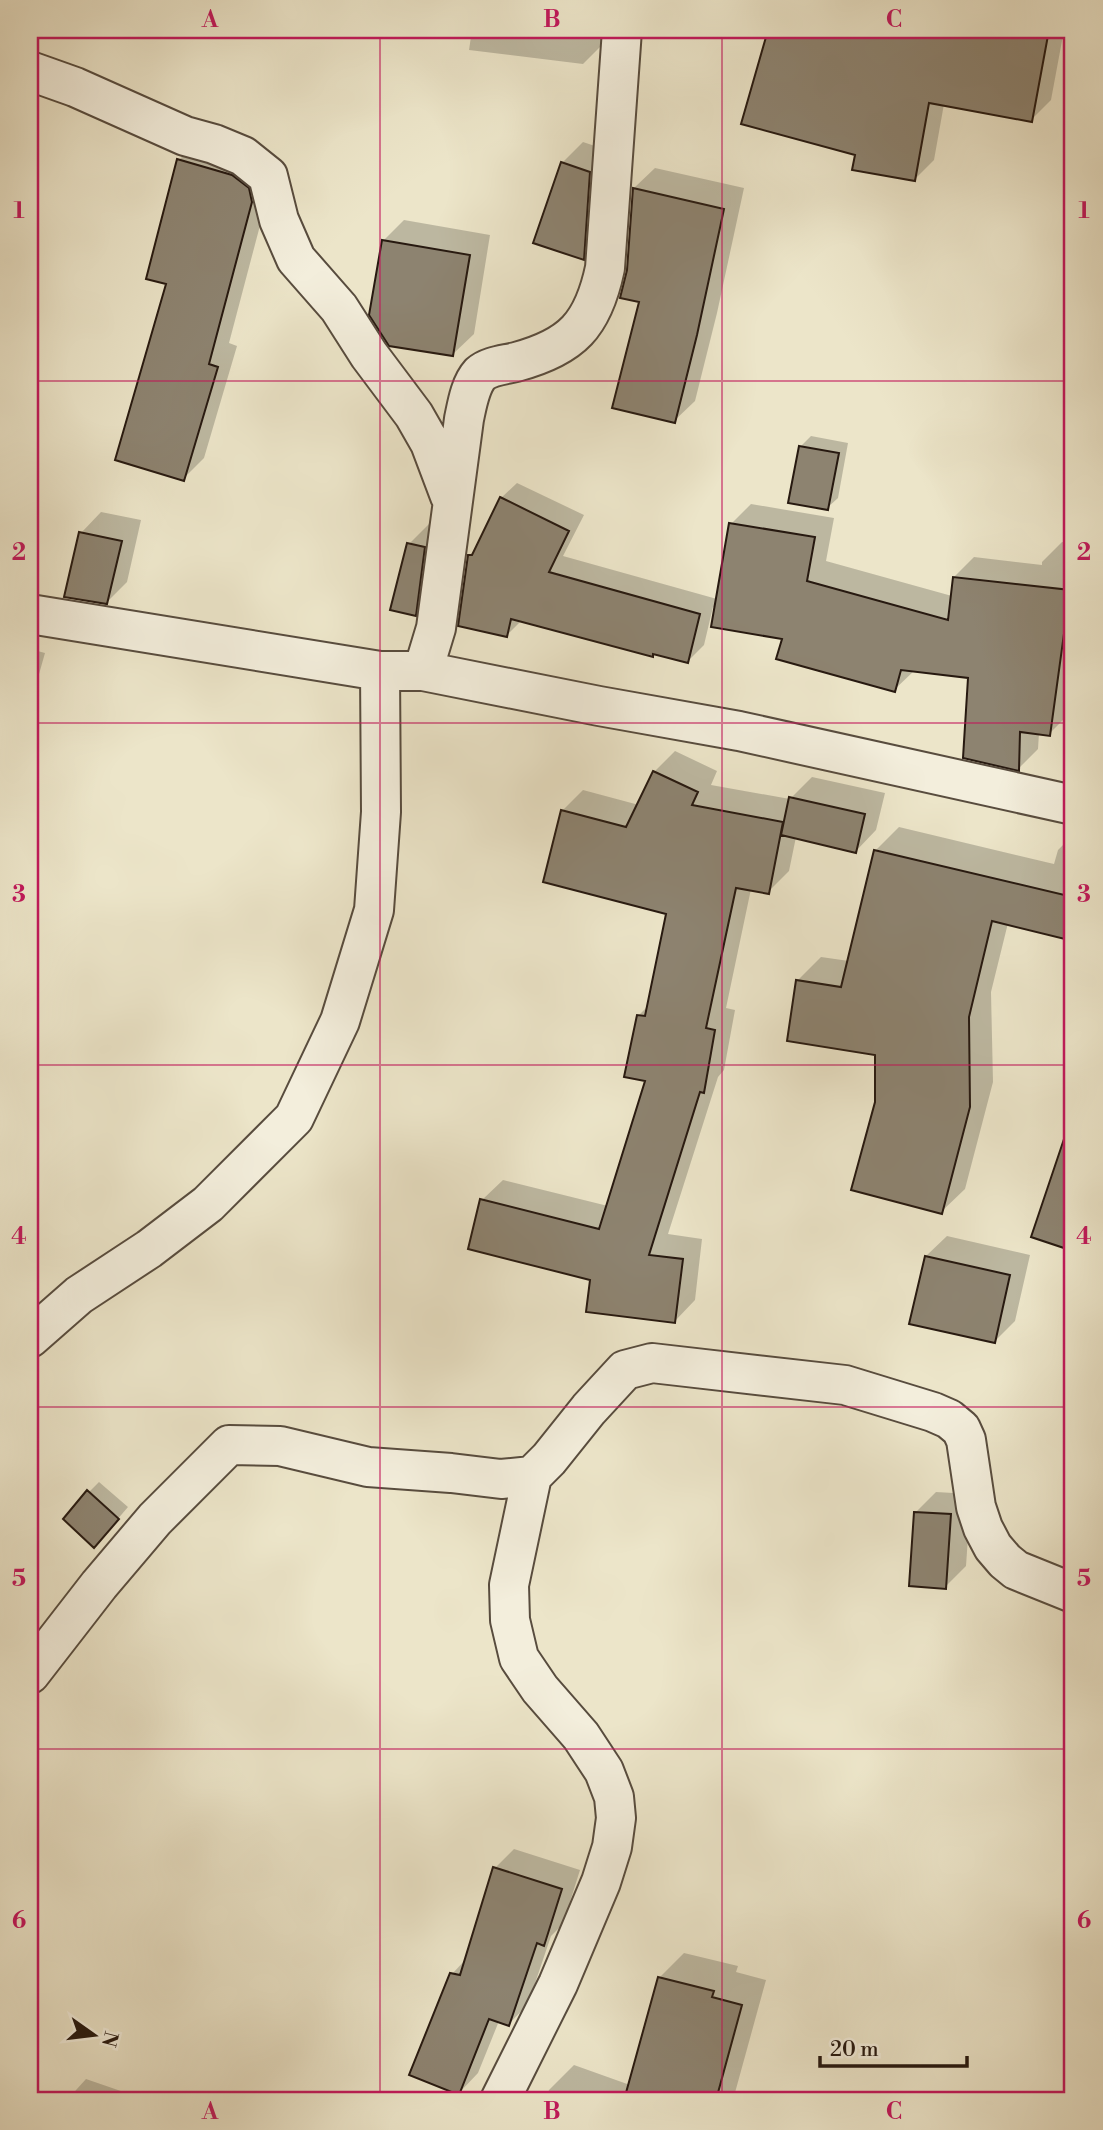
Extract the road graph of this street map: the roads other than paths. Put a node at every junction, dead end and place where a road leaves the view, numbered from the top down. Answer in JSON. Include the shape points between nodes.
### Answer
{"nodes":[{"id":1,"x":622,"y":30,"type":"edge"},
{"id":2,"x":30,"y":71,"type":"edge"},
{"id":3,"x":452,"y":502,"type":"junction"},
{"id":4,"x":30,"y":614,"type":"edge"},
{"id":5,"x":380,"y":671,"type":"junction"},
{"id":6,"x":423,"y":671,"type":"junction"},
{"id":7,"x":1073,"y":805,"type":"edge"},
{"id":8,"x":30,"y":1338,"type":"edge"},
{"id":9,"x":532,"y":1476,"type":"junction"},
{"id":10,"x":1073,"y":1593,"type":"edge"},
{"id":11,"x":30,"y":1674,"type":"edge"},
{"id":12,"x":500,"y":2100,"type":"edge"}],
"edges":[{"from":1,"to":3,"type":"street","via":[[605,268],[599,295],[583,324],[559,346],[480,375],[464,419]]},
{"from":2,"to":3,"type":"street","via":[[243,156],[268,176],[279,220],[296,259],[339,307],[414,415]]},
{"from":3,"to":6,"type":"street","via":[[436,628]]},
{"from":4,"to":5,"type":"street"},
{"from":5,"to":6,"type":"street"},
{"from":5,"to":8,"type":"street","via":[[381,812],[374,910],[340,1021],[294,1118],[208,1204],[79,1295]]},
{"from":6,"to":7,"type":"street","via":[[739,731]]},
{"from":9,"to":10,"type":"street","via":[[625,1370],[652,1363],[845,1385],[933,1412],[961,1429],[976,1507],[993,1547],[1016,1570]]},
{"from":9,"to":11,"type":"street","via":[[501,1479],[368,1467],[280,1446],[229,1445],[155,1519]]},
{"from":9,"to":12,"type":"street","via":[[509,1585],[510,1620],[519,1658],[582,1735],[604,1770],[614,1797],[615,1818],[601,1882],[558,1984]]}]}
